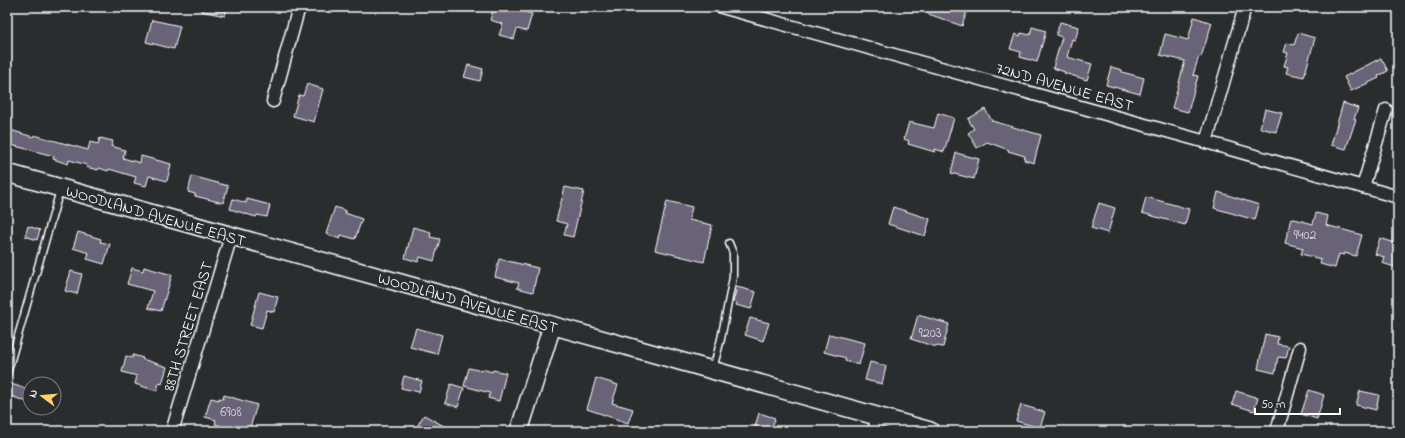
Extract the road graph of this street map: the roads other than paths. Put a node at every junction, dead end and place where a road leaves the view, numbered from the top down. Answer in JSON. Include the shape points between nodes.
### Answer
{"nodes":[{"id":1,"x":299,"y":7,"type":"edge"},
{"id":2,"x":722,"y":7,"type":"edge"},
{"id":3,"x":1245,"y":7,"type":"edge"},
{"id":4,"x":273,"y":101,"type":"dead end"},
{"id":5,"x":1386,"y":110,"type":"dead end"},
{"id":6,"x":1206,"y":142,"type":"junction"},
{"id":7,"x":7,"y":173,"type":"edge"},
{"id":8,"x":1363,"y":187,"type":"junction"},
{"id":9,"x":61,"y":188,"type":"junction"},
{"id":10,"x":1398,"y":197,"type":"edge"},
{"id":11,"x":231,"y":236,"type":"junction"},
{"id":12,"x":729,"y":243,"type":"dead end"},
{"id":13,"x":552,"y":326,"type":"junction"},
{"id":14,"x":1300,"y":348,"type":"dead end"},
{"id":15,"x":713,"y":371,"type":"junction"},
{"id":16,"x":7,"y":374,"type":"edge"},
{"id":17,"x":876,"y":424,"type":"edge"},
{"id":18,"x":174,"y":426,"type":"dead end"},
{"id":19,"x":518,"y":431,"type":"edge"},
{"id":20,"x":930,"y":431,"type":"edge"},
{"id":21,"x":1278,"y":431,"type":"edge"}],
"edges":[{"from":1,"to":4,"type":"street"},
{"from":2,"to":6,"type":"street","name":"72ND AVENUE EAST"},
{"from":3,"to":6,"type":"street"},
{"from":5,"to":8,"type":"street"},
{"from":6,"to":8,"type":"street","name":"72ND AVENUE EAST"},
{"from":7,"to":9,"type":"street","name":"WOODLAND AVENUE EAST"},
{"from":8,"to":10,"type":"street","name":"72ND AVENUE EAST"},
{"from":9,"to":11,"type":"street","name":"WOODLAND AVENUE EAST"},
{"from":9,"to":16,"type":"lane"},
{"from":11,"to":13,"type":"street","name":"WOODLAND AVENUE EAST"},
{"from":11,"to":18,"type":"street","name":"88TH STREET EAST"},
{"from":12,"to":15,"type":"lane","via":[[733,253],[733,277]]},
{"from":13,"to":15,"type":"street","name":"WOODLAND AVENUE EAST"},
{"from":13,"to":19,"type":"street"},
{"from":14,"to":21,"type":"street"},
{"from":15,"to":17,"type":"street","name":"WOODLAND AVENUE EAST"},
{"from":17,"to":20,"type":"street","name":"WOODLAND AVENUE EAST"}]}
